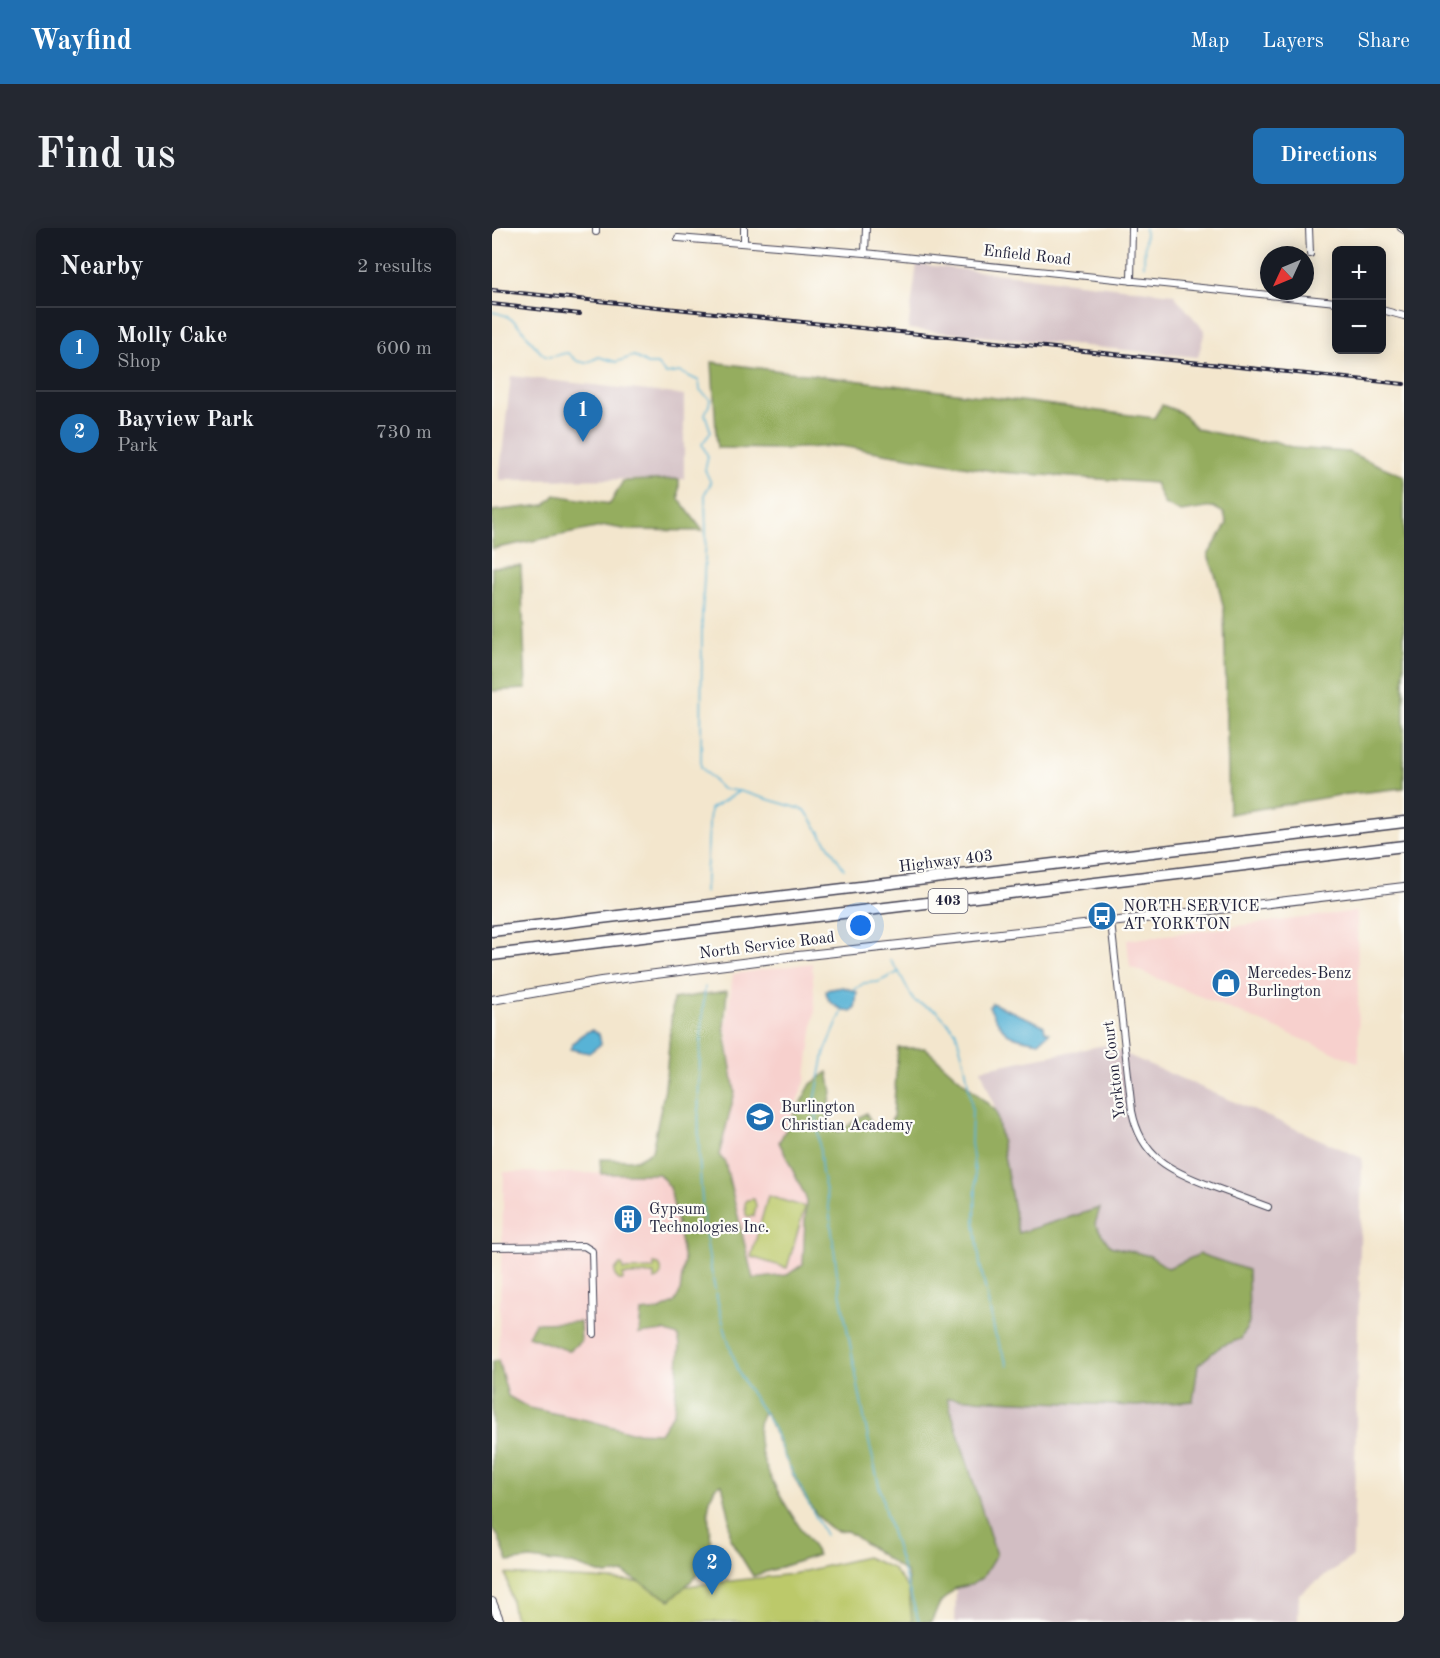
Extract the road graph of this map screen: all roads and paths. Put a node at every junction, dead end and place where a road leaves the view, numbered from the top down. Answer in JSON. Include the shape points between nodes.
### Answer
{"nodes":[{"id":1,"x":744,"y":228,"type":"edge"},
{"id":2,"x":866,"y":228,"type":"edge"},
{"id":3,"x":1132,"y":228,"type":"edge"},
{"id":4,"x":1309,"y":228,"type":"edge"},
{"id":5,"x":678,"y":238,"type":"dead end"},
{"id":6,"x":744,"y":242,"type":"junction"},
{"id":7,"x":1310,"y":246,"type":"edge"},
{"id":8,"x":865,"y":253,"type":"junction"},
{"id":9,"x":1131,"y":281,"type":"junction"},
{"id":10,"x":1332,"y":302,"type":"edge"},
{"id":11,"x":1386,"y":311,"type":"edge"},
{"id":12,"x":1404,"y":316,"type":"edge"},
{"id":13,"x":1404,"y":822,"type":"edge"},
{"id":14,"x":1404,"y":846,"type":"edge"},
{"id":15,"x":1404,"y":887,"type":"edge"},
{"id":16,"x":1111,"y":922,"type":"junction"},
{"id":17,"x":492,"y":932,"type":"edge"},
{"id":18,"x":492,"y":955,"type":"edge"},
{"id":19,"x":492,"y":1000,"type":"edge"},
{"id":20,"x":1268,"y":1207,"type":"dead end"},
{"id":21,"x":492,"y":1247,"type":"edge"},
{"id":22,"x":594,"y":1334,"type":"dead end"},
{"id":23,"x":492,"y":1602,"type":"edge"},
{"id":24,"x":500,"y":1622,"type":"edge"}],
"edges":[{"from":1,"to":6,"type":"street"},
{"from":2,"to":8,"type":"street"},
{"from":3,"to":9,"type":"street"},
{"from":4,"to":7,"type":"street"},
{"from":5,"to":6,"type":"street","name":"Enfield Road"},
{"from":6,"to":8,"type":"street","name":"Enfield Road"},
{"from":8,"to":9,"type":"street","name":"Enfield Road"},
{"from":9,"to":10,"type":"street","name":"Enfield Road"},
{"from":11,"to":12,"type":"street"},
{"from":13,"to":17,"type":"highway","name":"Highway 403","number":"403"},
{"from":14,"to":18,"type":"highway","number":"403"},
{"from":15,"to":16,"type":"street","name":"North Service Road"},
{"from":16,"to":19,"type":"street","name":"North Service Road","via":[[789,957],[601,981]]},
{"from":16,"to":20,"type":"street","name":"Yorkton Court","via":[[1132,1111],[1141,1139],[1164,1165],[1182,1175]]},
{"from":21,"to":22,"type":"street","via":[[585,1246],[592,1251]]},
{"from":23,"to":24,"type":"street"}]}
